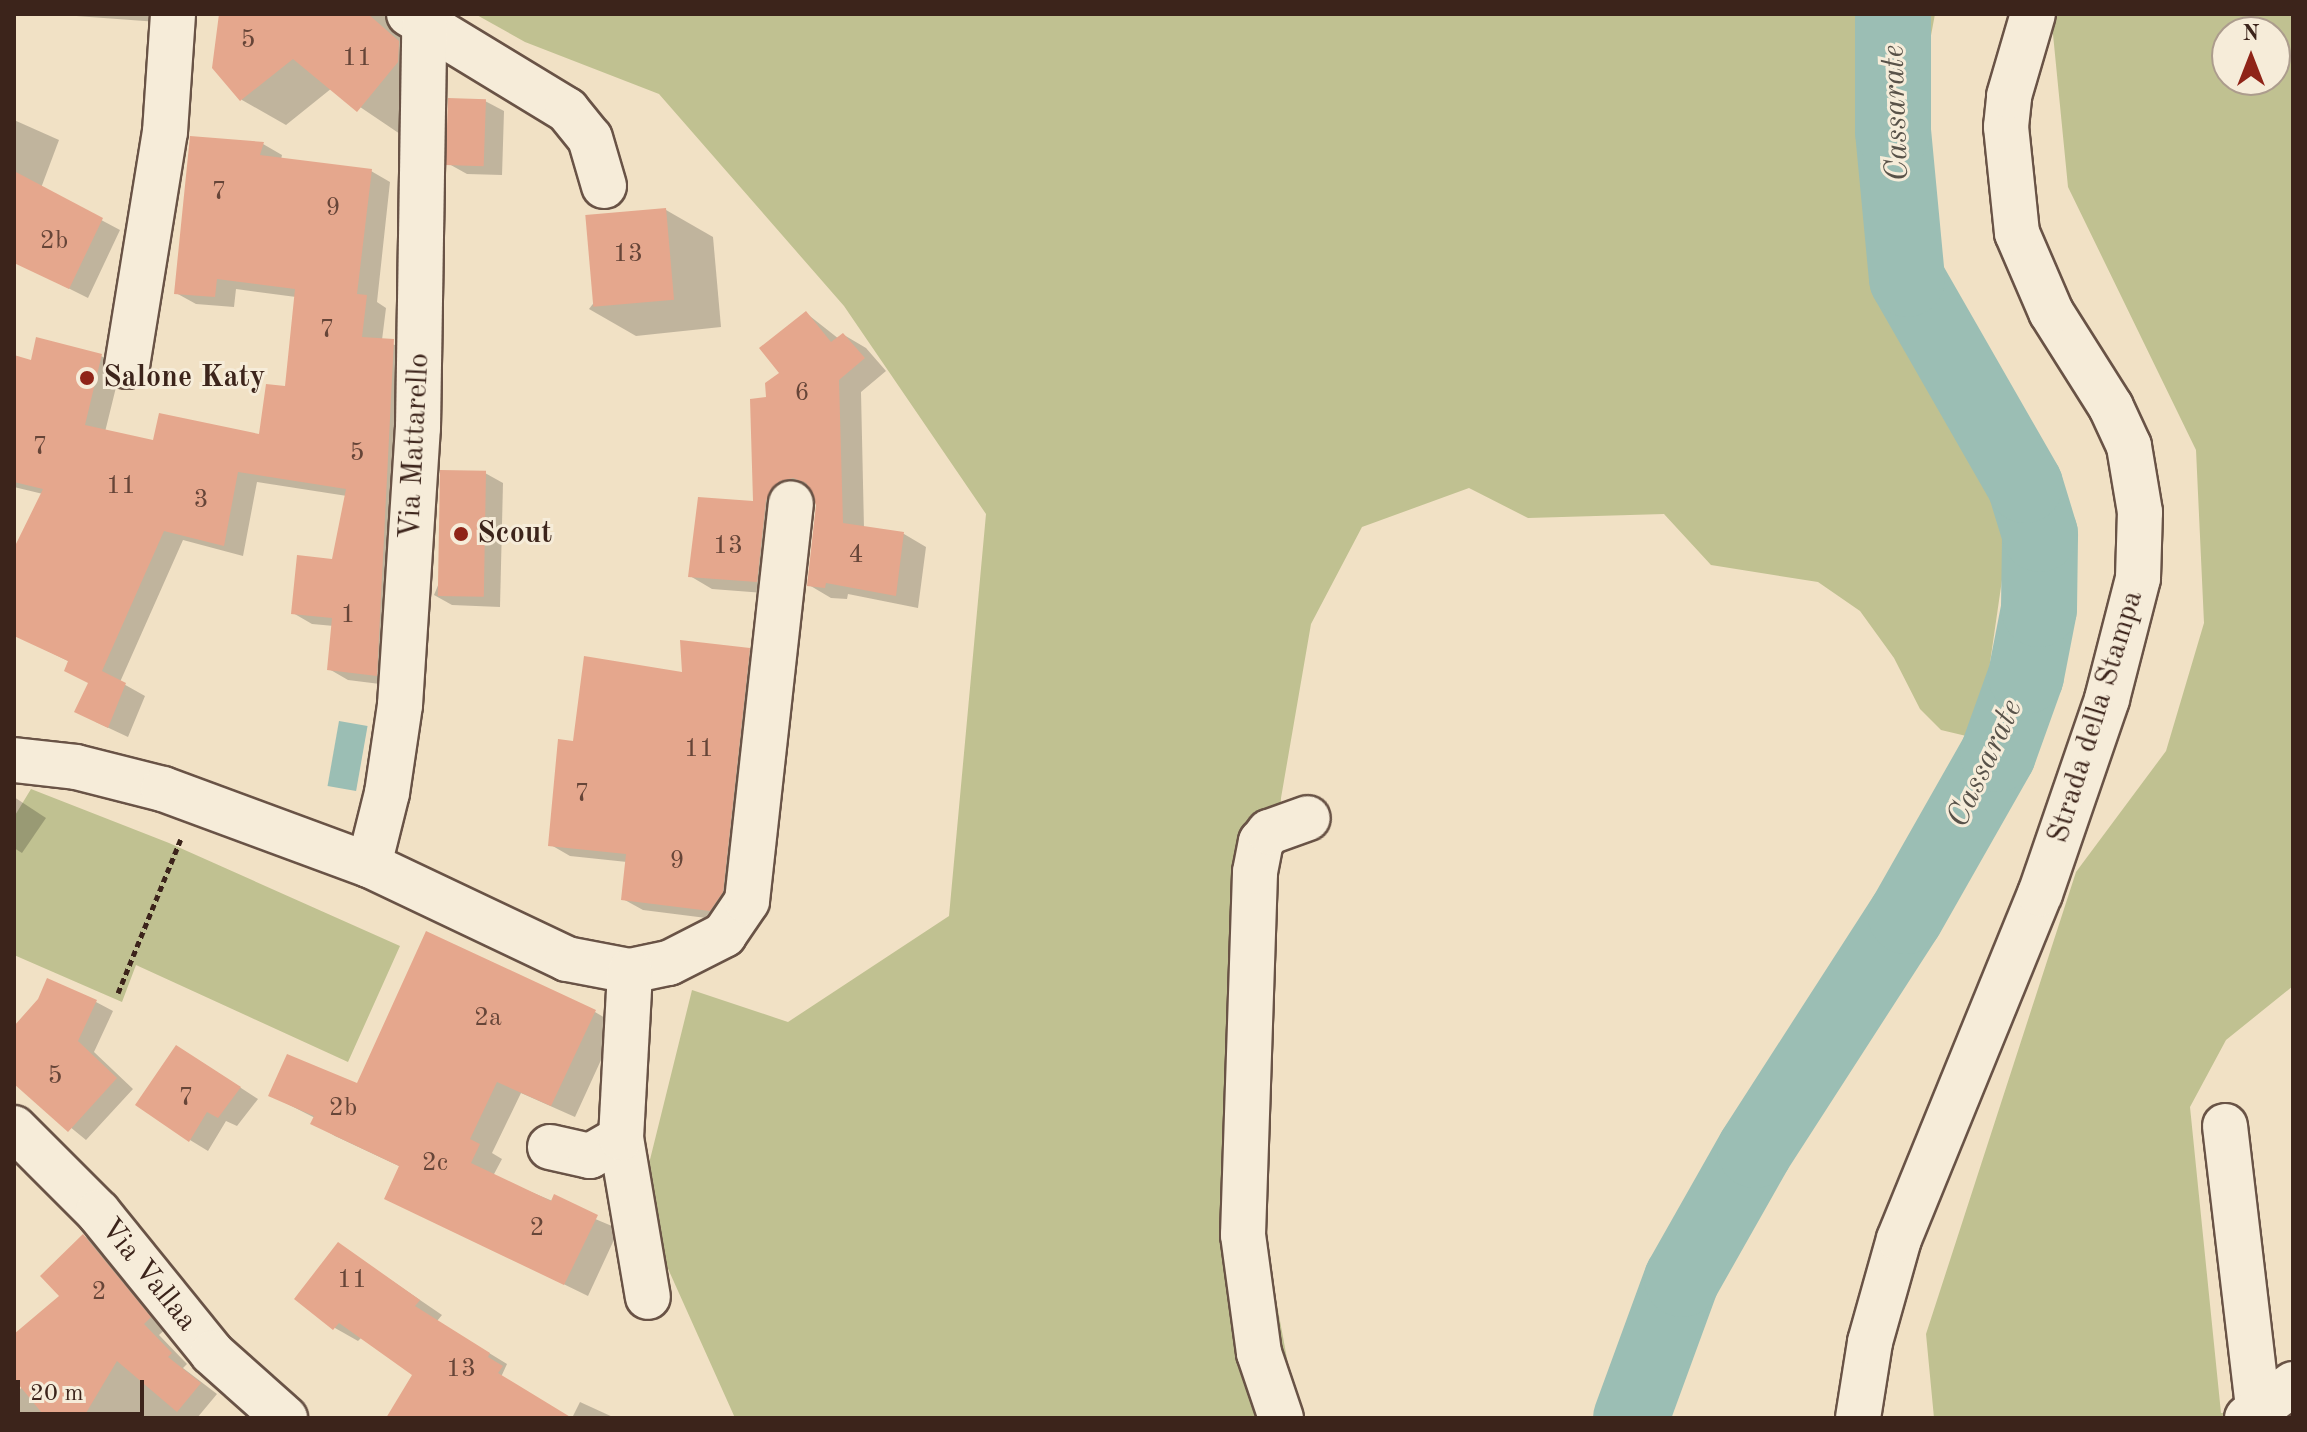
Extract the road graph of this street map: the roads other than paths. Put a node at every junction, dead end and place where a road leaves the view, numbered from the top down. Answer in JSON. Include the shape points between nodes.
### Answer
{"nodes":[{"id":1,"x":173,"y":14,"type":"edge"},
{"id":2,"x":2033,"y":14,"type":"edge"},
{"id":3,"x":416,"y":19,"type":"edge"},
{"id":4,"x":604,"y":186,"type":"dead end"},
{"id":5,"x":127,"y":366,"type":"dead end"},
{"id":6,"x":791,"y":503,"type":"dead end"},
{"id":7,"x":14,"y":760,"type":"edge"},
{"id":8,"x":1308,"y":818,"type":"dead end"},
{"id":9,"x":369,"y":865,"type":"junction"},
{"id":10,"x":630,"y":971,"type":"junction"},
{"id":11,"x":2225,"y":1126,"type":"dead end"},
{"id":12,"x":14,"y":1128,"type":"edge"},
{"id":13,"x":621,"y":1138,"type":"junction"},
{"id":14,"x":550,"y":1147,"type":"dead end"},
{"id":15,"x":648,"y":1297,"type":"dead end"},
{"id":16,"x":2293,"y":1384,"type":"edge"},
{"id":17,"x":2252,"y":1413,"type":"edge"},
{"id":18,"x":285,"y":1418,"type":"edge"},
{"id":19,"x":1281,"y":1418,"type":"edge"},
{"id":20,"x":1858,"y":1418,"type":"edge"}],
"edges":[{"from":1,"to":5,"type":"street","via":[[163,147]]},
{"from":2,"to":20,"type":"street","name":"Strada della Stampa","via":[[2009,96],[2006,160],[2013,210],[2030,270],[2129,446],[2140,512],[2138,578],[2107,699],[2040,894],[1899,1239],[1873,1330]]},
{"from":3,"to":4,"type":"street","via":[[567,110],[590,138]]},
{"from":3,"to":9,"type":"street","name":"Via Mattarello","via":[[418,428],[400,705]]},
{"from":6,"to":10,"type":"street","via":[[747,901],[734,924],[711,945],[669,963]]},
{"from":7,"to":9,"type":"street","via":[[76,767],[197,801]]},
{"from":8,"to":19,"type":"street","via":[[1269,832],[1255,872],[1243,1235],[1259,1353]]},
{"from":9,"to":10,"type":"street","via":[[567,959]]},
{"from":10,"to":13,"type":"street"},
{"from":11,"to":17,"type":"street"},
{"from":12,"to":18,"type":"street","name":"Via Vallaa","via":[[98,1212],[212,1353]]},
{"from":13,"to":14,"type":"street","via":[[590,1156]]},
{"from":13,"to":15,"type":"street"},
{"from":16,"to":17,"type":"street"}]}
